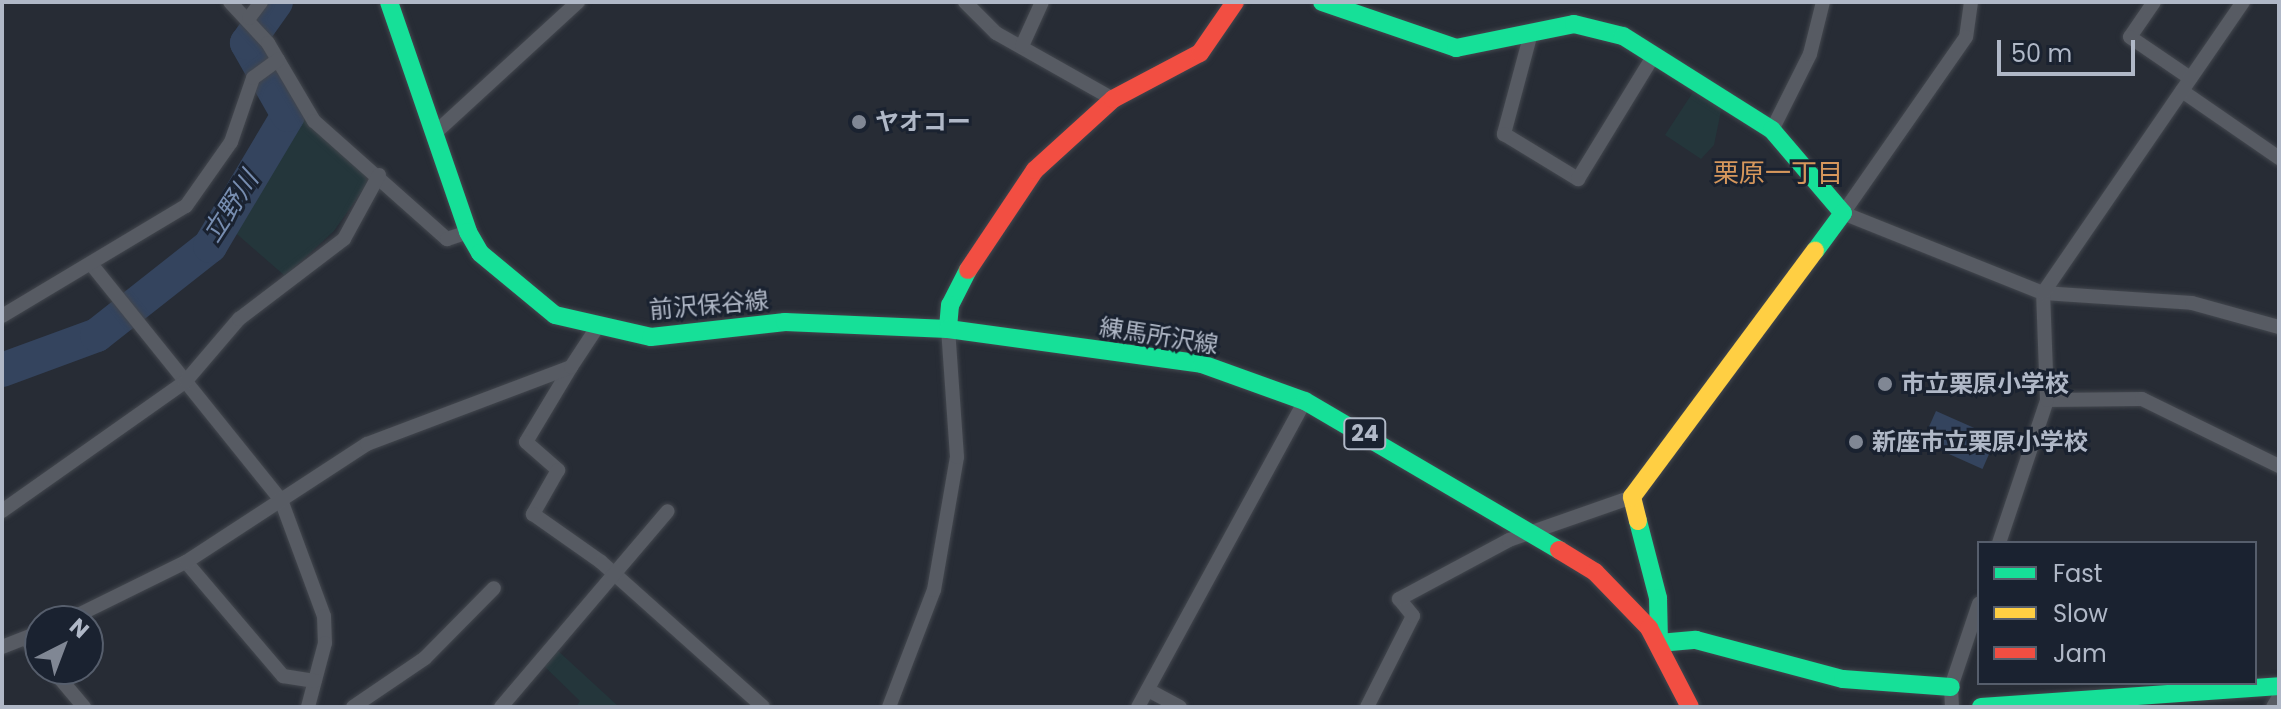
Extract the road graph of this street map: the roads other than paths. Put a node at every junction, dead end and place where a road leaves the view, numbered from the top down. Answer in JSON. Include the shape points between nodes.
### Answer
{"nodes":[{"id":1,"x":230,"y":2,"type":"edge"},
{"id":2,"x":261,"y":2,"type":"edge"},
{"id":3,"x":389,"y":2,"type":"edge"},
{"id":4,"x":578,"y":2,"type":"edge"},
{"id":5,"x":965,"y":2,"type":"edge"},
{"id":6,"x":1042,"y":2,"type":"edge"},
{"id":7,"x":1235,"y":2,"type":"edge"},
{"id":8,"x":1322,"y":2,"type":"edge"},
{"id":9,"x":1823,"y":2,"type":"edge"},
{"id":10,"x":1971,"y":2,"type":"edge"},
{"id":11,"x":2154,"y":2,"type":"edge"},
{"id":12,"x":2243,"y":2,"type":"edge"},
{"id":13,"x":251,"y":20,"type":"junction"},
{"id":14,"x":1531,"y":33,"type":"junction"},
{"id":15,"x":1022,"y":46,"type":"junction"},
{"id":16,"x":1654,"y":55,"type":"junction"},
{"id":17,"x":273,"y":62,"type":"junction"},
{"id":18,"x":2186,"y":84,"type":"junction"},
{"id":19,"x":1113,"y":99,"type":"junction"},
{"id":20,"x":1772,"y":130,"type":"junction"},
{"id":21,"x":435,"y":133,"type":"junction"},
{"id":22,"x":2279,"y":158,"type":"edge"},
{"id":23,"x":379,"y":175,"type":"junction"},
{"id":24,"x":1843,"y":213,"type":"junction"},
{"id":25,"x":468,"y":232,"type":"junction"},
{"id":26,"x":92,"y":265,"type":"junction"},
{"id":27,"x":2043,"y":293,"type":"junction"},
{"id":28,"x":2,"y":316,"type":"edge"},
{"id":29,"x":2279,"y":327,"type":"edge"},
{"id":30,"x":596,"y":329,"type":"junction"},
{"id":31,"x":948,"y":329,"type":"junction"},
{"id":32,"x":571,"y":367,"type":"junction"},
{"id":33,"x":186,"y":381,"type":"junction"},
{"id":34,"x":2047,"y":400,"type":"junction"},
{"id":35,"x":1305,"y":401,"type":"junction"},
{"id":36,"x":2279,"y":466,"type":"edge"},
{"id":37,"x":1632,"y":497,"type":"junction"},
{"id":38,"x":281,"y":500,"type":"junction"},
{"id":39,"x":2,"y":511,"type":"edge"},
{"id":40,"x":668,"y":511,"type":"dead end"},
{"id":41,"x":1533,"y":533,"type":"junction"},
{"id":42,"x":2000,"y":541,"type":"edge"},
{"id":43,"x":186,"y":562,"type":"junction"},
{"id":44,"x":618,"y":576,"type":"junction"},
{"id":45,"x":494,"y":588,"type":"dead end"},
{"id":46,"x":99,"y":605,"type":"edge"},
{"id":47,"x":1977,"y":610,"type":"edge"},
{"id":48,"x":24,"y":639,"type":"edge"},
{"id":49,"x":1659,"y":643,"type":"junction"},
{"id":50,"x":2,"y":647,"type":"edge"},
{"id":51,"x":315,"y":681,"type":"junction"},
{"id":52,"x":65,"y":685,"type":"edge"},
{"id":53,"x":2279,"y":686,"type":"edge"},
{"id":54,"x":1951,"y":687,"type":"junction"},
{"id":55,"x":1148,"y":690,"type":"junction"},
{"id":56,"x":2279,"y":697,"type":"edge"},
{"id":57,"x":2077,"y":704,"type":"edge"},
{"id":58,"x":84,"y":707,"type":"edge"},
{"id":59,"x":308,"y":707,"type":"edge"},
{"id":60,"x":353,"y":707,"type":"edge"},
{"id":61,"x":501,"y":707,"type":"edge"},
{"id":62,"x":763,"y":707,"type":"edge"},
{"id":63,"x":889,"y":707,"type":"edge"},
{"id":64,"x":1138,"y":707,"type":"edge"},
{"id":65,"x":1180,"y":707,"type":"edge"},
{"id":66,"x":1367,"y":707,"type":"edge"},
{"id":67,"x":1690,"y":707,"type":"edge"},
{"id":68,"x":1952,"y":707,"type":"edge"},
{"id":69,"x":1981,"y":707,"type":"edge"},
{"id":70,"x":2273,"y":707,"type":"edge"}],
"edges":[{"from":1,"to":13,"type":"street"},
{"from":2,"to":13,"type":"street"},
{"from":3,"to":21,"type":"main road","name":"前沢保谷線"},
{"from":4,"to":21,"type":"street"},
{"from":5,"to":15,"type":"street","via":[[996,33]]},
{"from":6,"to":15,"type":"street"},
{"from":7,"to":19,"type":"main road","via":[[1200,53]]},
{"from":8,"to":14,"type":"main road","via":[[1456,48]]},
{"from":9,"to":20,"type":"street","via":[[1810,54]]},
{"from":10,"to":24,"type":"street","via":[[1966,37]]},
{"from":11,"to":18,"type":"street","via":[[2130,37]]},
{"from":12,"to":18,"type":"street"},
{"from":13,"to":17,"type":"street","via":[[268,43]]},
{"from":14,"to":16,"type":"main road","via":[[1574,24],[1623,36]]},
{"from":14,"to":16,"type":"street","via":[[1504,134],[1578,179]]},
{"from":15,"to":19,"type":"street"},
{"from":16,"to":20,"type":"main road"},
{"from":17,"to":23,"type":"street","via":[[314,121]]},
{"from":17,"to":26,"type":"street","via":[[253,78],[231,142],[186,206]]},
{"from":18,"to":22,"type":"street"},
{"from":18,"to":27,"type":"street"},
{"from":19,"to":31,"type":"main road","via":[[1035,170],[988,231],[950,305]]},
{"from":20,"to":24,"type":"main road"},
{"from":21,"to":25,"type":"main road","name":"前沢保谷線"},
{"from":23,"to":25,"type":"street","via":[[447,239]]},
{"from":23,"to":33,"type":"street","via":[[344,239],[239,319]]},
{"from":24,"to":27,"type":"street"},
{"from":24,"to":37,"type":"main road"},
{"from":25,"to":30,"type":"main road","name":"前沢保谷線","via":[[489,261],[555,315]]},
{"from":26,"to":28,"type":"street"},
{"from":26,"to":33,"type":"street"},
{"from":27,"to":29,"type":"street","via":[[2192,303]]},
{"from":27,"to":34,"type":"street"},
{"from":30,"to":31,"type":"main road","name":"前沢保谷線","via":[[651,337],[785,322]]},
{"from":30,"to":32,"type":"street"},
{"from":31,"to":35,"type":"main road","name":"練馬所沢線","number":"24","via":[[1202,364]]},
{"from":31,"to":63,"type":"street","via":[[957,457],[934,590]]},
{"from":32,"to":38,"type":"street","via":[[419,419]]},
{"from":32,"to":44,"type":"street","via":[[526,442],[558,470],[533,514]]},
{"from":33,"to":38,"type":"street"},
{"from":33,"to":39,"type":"street"},
{"from":34,"to":36,"type":"street","via":[[2142,399]]},
{"from":34,"to":42,"type":"street"},
{"from":35,"to":41,"type":"main road","name":"練馬所沢線","number":"24"},
{"from":35,"to":55,"type":"street"},
{"from":37,"to":41,"type":"street"},
{"from":37,"to":49,"type":"main road","via":[[1658,598]]},
{"from":38,"to":43,"type":"street"},
{"from":38,"to":51,"type":"street","via":[[324,616]]},
{"from":40,"to":44,"type":"street"},
{"from":41,"to":49,"type":"main road","name":"練馬所沢線","number":"24","via":[[1595,572]]},
{"from":41,"to":66,"type":"street","via":[[1399,599],[1413,616]]},
{"from":43,"to":46,"type":"street"},
{"from":43,"to":51,"type":"street","via":[[283,676]]},
{"from":44,"to":61,"type":"street"},
{"from":44,"to":62,"type":"street"},
{"from":45,"to":60,"type":"street","via":[[425,658]]},
{"from":47,"to":54,"type":"street"},
{"from":48,"to":50,"type":"street"},
{"from":49,"to":54,"type":"main road","via":[[1696,640],[1843,679]]},
{"from":49,"to":67,"type":"main road","name":"練馬所沢線","number":"24"},
{"from":51,"to":59,"type":"street"},
{"from":52,"to":58,"type":"street"},
{"from":53,"to":57,"type":"main road"},
{"from":54,"to":68,"type":"street"},
{"from":55,"to":64,"type":"street"},
{"from":55,"to":65,"type":"street"},
{"from":56,"to":70,"type":"street"},
{"from":57,"to":69,"type":"main road"}]}
